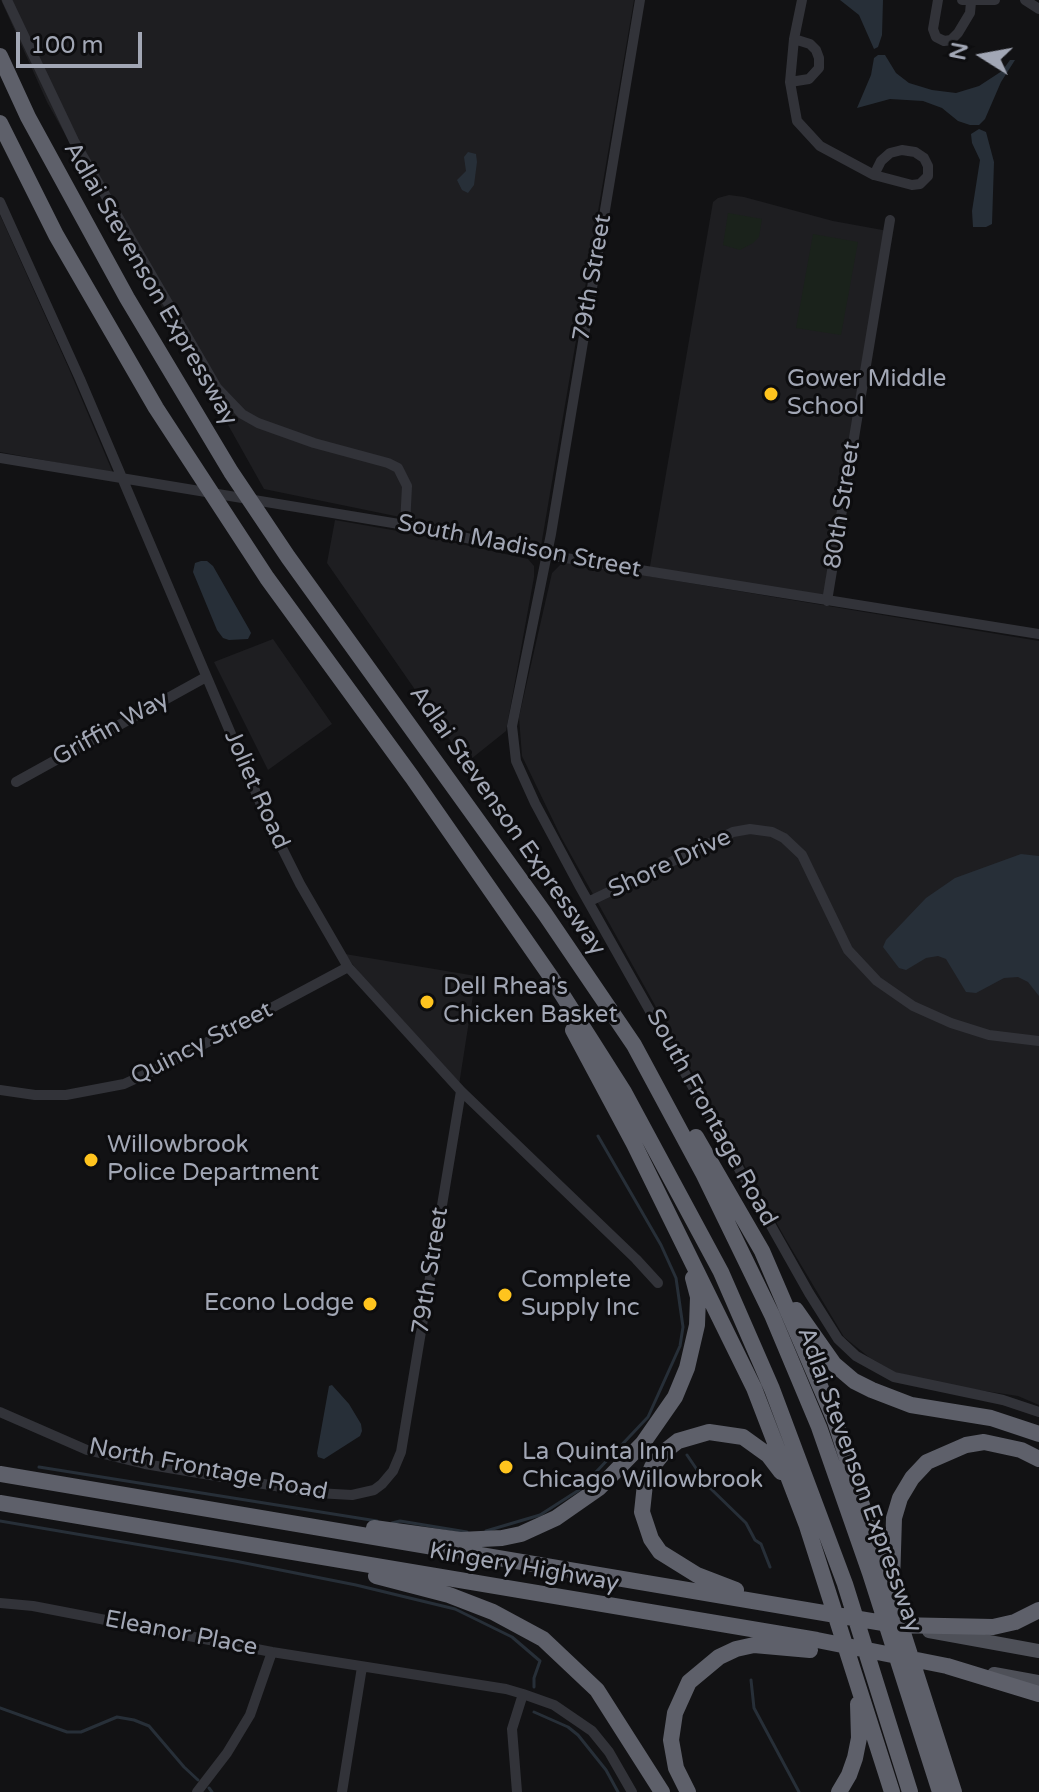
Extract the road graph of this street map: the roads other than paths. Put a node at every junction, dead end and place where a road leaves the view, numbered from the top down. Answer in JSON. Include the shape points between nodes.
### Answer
{"nodes":[{"id":1,"x":7,"y":0,"type":"edge"},
{"id":2,"x":640,"y":0,"type":"edge"},
{"id":3,"x":802,"y":0,"type":"edge"},
{"id":4,"x":938,"y":0,"type":"edge"},
{"id":5,"x":995,"y":0,"type":"edge"},
{"id":6,"x":1025,"y":0,"type":"edge"},
{"id":7,"x":967,"y":1,"type":"edge"},
{"id":8,"x":1039,"y":9,"type":"edge"},
{"id":9,"x":794,"y":39,"type":"junction"},
{"id":10,"x":0,"y":56,"type":"edge"},
{"id":11,"x":790,"y":82,"type":"junction"},
{"id":12,"x":0,"y":123,"type":"edge"},
{"id":13,"x":874,"y":175,"type":"junction"},
{"id":14,"x":0,"y":202,"type":"edge"},
{"id":15,"x":890,"y":220,"type":"dead end"},
{"id":16,"x":0,"y":458,"type":"edge"},
{"id":17,"x":120,"y":477,"type":"junction"},
{"id":18,"x":405,"y":525,"type":"junction"},
{"id":19,"x":547,"y":555,"type":"junction"},
{"id":20,"x":827,"y":601,"type":"junction"},
{"id":21,"x":1039,"y":634,"type":"edge"},
{"id":22,"x":206,"y":677,"type":"junction"},
{"id":23,"x":16,"y":782,"type":"dead end"},
{"id":24,"x":590,"y":901,"type":"junction"},
{"id":25,"x":348,"y":967,"type":"junction"},
{"id":26,"x":551,"y":977,"type":"junction"},
{"id":27,"x":1039,"y":1041,"type":"edge"},
{"id":28,"x":634,"y":1045,"type":"junction"},
{"id":29,"x":0,"y":1090,"type":"edge"},
{"id":30,"x":461,"y":1091,"type":"junction"},
{"id":31,"x":762,"y":1251,"type":"junction"},
{"id":32,"x":687,"y":1253,"type":"junction"},
{"id":33,"x":658,"y":1283,"type":"dead end"},
{"id":34,"x":0,"y":1412,"type":"edge"},
{"id":35,"x":1039,"y":1412,"type":"edge"},
{"id":36,"x":1039,"y":1434,"type":"edge"},
{"id":37,"x":401,"y":1452,"type":"joint"},
{"id":38,"x":1039,"y":1459,"type":"edge"},
{"id":39,"x":0,"y":1474,"type":"edge"},
{"id":40,"x":0,"y":1503,"type":"edge"},
{"id":41,"x":315,"y":1526,"type":"junction"},
{"id":42,"x":807,"y":1526,"type":"junction"},
{"id":43,"x":310,"y":1556,"type":"junction"},
{"id":44,"x":891,"y":1597,"type":"junction"},
{"id":45,"x":0,"y":1603,"type":"edge"},
{"id":46,"x":799,"y":1608,"type":"junction"},
{"id":47,"x":1039,"y":1610,"type":"edge"},
{"id":48,"x":937,"y":1628,"type":"junction"},
{"id":49,"x":819,"y":1645,"type":"junction"},
{"id":50,"x":1039,"y":1651,"type":"edge"},
{"id":51,"x":272,"y":1652,"type":"junction"},
{"id":52,"x":947,"y":1666,"type":"junction"},
{"id":53,"x":362,"y":1667,"type":"junction"},
{"id":54,"x":854,"y":1674,"type":"junction"},
{"id":55,"x":1039,"y":1682,"type":"edge"},
{"id":56,"x":523,"y":1694,"type":"junction"},
{"id":57,"x":1039,"y":1694,"type":"edge"},
{"id":58,"x":955,"y":1787,"type":"edge"},
{"id":59,"x":197,"y":1792,"type":"edge"},
{"id":60,"x":342,"y":1792,"type":"edge"},
{"id":61,"x":517,"y":1792,"type":"edge"},
{"id":62,"x":632,"y":1792,"type":"edge"},
{"id":63,"x":662,"y":1792,"type":"edge"},
{"id":64,"x":688,"y":1792,"type":"edge"},
{"id":65,"x":839,"y":1792,"type":"edge"},
{"id":66,"x":892,"y":1792,"type":"edge"},
{"id":67,"x":910,"y":1792,"type":"edge"},
{"id":68,"x":940,"y":1792,"type":"edge"}],
"edges":[{"from":1,"to":18,"type":"street","via":[[74,141],[217,388],[258,423],[398,468],[407,486]]},
{"from":2,"to":19,"type":"street","name":"79th Street"},
{"from":3,"to":9,"type":"street"},
{"from":4,"to":7,"type":"street","via":[[933,29],[944,41],[958,33],[970,13]]},
{"from":5,"to":7,"type":"street"},
{"from":6,"to":8,"type":"street"},
{"from":9,"to":11,"type":"street"},
{"from":9,"to":11,"type":"street","via":[[816,50],[819,68],[809,79]]},
{"from":10,"to":28,"type":"highway","name":"Adlai Stevenson Expressway","via":[[127,298],[231,472]]},
{"from":11,"to":13,"type":"street","via":[[797,121],[806,134]]},
{"from":12,"to":26,"type":"highway","name":"Adlai Stevenson Expressway","via":[[89,295],[156,408]]},
{"from":13,"to":13,"type":"street","via":[[920,184],[928,176],[928,166],[915,152],[902,150],[881,161]]},
{"from":14,"to":17,"type":"street","name":"Joliet Road"},
{"from":15,"to":20,"type":"street","name":"80th Street"},
{"from":16,"to":17,"type":"street","name":"South Madison Street"},
{"from":17,"to":18,"type":"street","name":"South Madison Street"},
{"from":17,"to":22,"type":"street","name":"Joliet Road"},
{"from":18,"to":19,"type":"street","name":"South Madison Street"},
{"from":19,"to":20,"type":"street","name":"South Madison Street"},
{"from":19,"to":24,"type":"street","name":"South Frontage Road","via":[[512,743],[535,803]]},
{"from":20,"to":21,"type":"street","name":"South Madison Street"},
{"from":22,"to":23,"type":"street","name":"Griffin Way"},
{"from":22,"to":25,"type":"street","name":"Joliet Road","via":[[280,847]]},
{"from":24,"to":27,"type":"street","name":"Shore Drive","via":[[733,832],[772,832],[802,855],[848,950],[877,981],[951,1023],[989,1035]]},
{"from":24,"to":35,"type":"street","name":"South Frontage Road","via":[[838,1339],[894,1377]]},
{"from":25,"to":29,"type":"street","name":"Quincy Street","via":[[124,1084],[64,1096]]},
{"from":25,"to":30,"type":"street","name":"Joliet Road"},
{"from":26,"to":32,"type":"highway","via":[[559,1008]]},
{"from":26,"to":67,"type":"highway","name":"Adlai Stevenson Expressway","via":[[624,1092],[721,1272],[845,1584]]},
{"from":28,"to":31,"type":"highway","via":[[674,1099]]},
{"from":28,"to":68,"type":"highway","name":"Adlai Stevenson Expressway","via":[[772,1315],[819,1427]]},
{"from":30,"to":33,"type":"street","name":"Joliet Road"},
{"from":30,"to":37,"type":"street","name":"79th Street"},
{"from":31,"to":36,"type":"highway","via":[[819,1346],[854,1381],[911,1405],[991,1418]]},
{"from":31,"to":44,"type":"highway","via":[[835,1421]]},
{"from":32,"to":41,"type":"highway","via":[[698,1297],[687,1368],[675,1397],[643,1443],[599,1488],[537,1528],[502,1538],[460,1540],[395,1529]]},
{"from":32,"to":42,"type":"highway","via":[[754,1388]]},
{"from":34,"to":37,"type":"street","name":"North Frontage Road","via":[[100,1454],[317,1493],[374,1490],[388,1478]]},
{"from":38,"to":44,"type":"highway","via":[[984,1442],[927,1462],[900,1498],[894,1518]]},
{"from":39,"to":41,"type":"highway","name":"Kingery Highway"},
{"from":40,"to":43,"type":"highway","name":"Kingery Highway"},
{"from":41,"to":46,"type":"highway","name":"Kingery Highway"},
{"from":42,"to":46,"type":"highway","via":[[781,1472],[743,1437],[709,1432],[678,1441],[652,1467],[645,1484],[642,1512],[660,1552],[722,1586]]},
{"from":42,"to":54,"type":"highway"},
{"from":43,"to":49,"type":"highway","name":"Kingery Highway"},
{"from":43,"to":63,"type":"highway","via":[[449,1595],[515,1621],[543,1639],[597,1690]]},
{"from":44,"to":58,"type":"highway"},
{"from":45,"to":51,"type":"street","name":"Eleanor Place"},
{"from":46,"to":48,"type":"highway","name":"Kingery Highway"},
{"from":47,"to":48,"type":"highway","name":"Kingery Highway","via":[[993,1627]]},
{"from":48,"to":50,"type":"main road"},
{"from":49,"to":52,"type":"highway"},
{"from":49,"to":64,"type":"highway","via":[[736,1649],[689,1682],[675,1713],[671,1740]]},
{"from":51,"to":53,"type":"street","name":"Eleanor Place"},
{"from":51,"to":59,"type":"street","via":[[250,1715]]},
{"from":52,"to":55,"type":"main road"},
{"from":52,"to":57,"type":"highway"},
{"from":53,"to":56,"type":"street"},
{"from":53,"to":60,"type":"street"},
{"from":54,"to":65,"type":"highway","via":[[859,1738]]},
{"from":54,"to":66,"type":"highway"},
{"from":56,"to":61,"type":"street","via":[[512,1729]]},
{"from":56,"to":62,"type":"street","via":[[554,1705],[592,1731]]}]}
